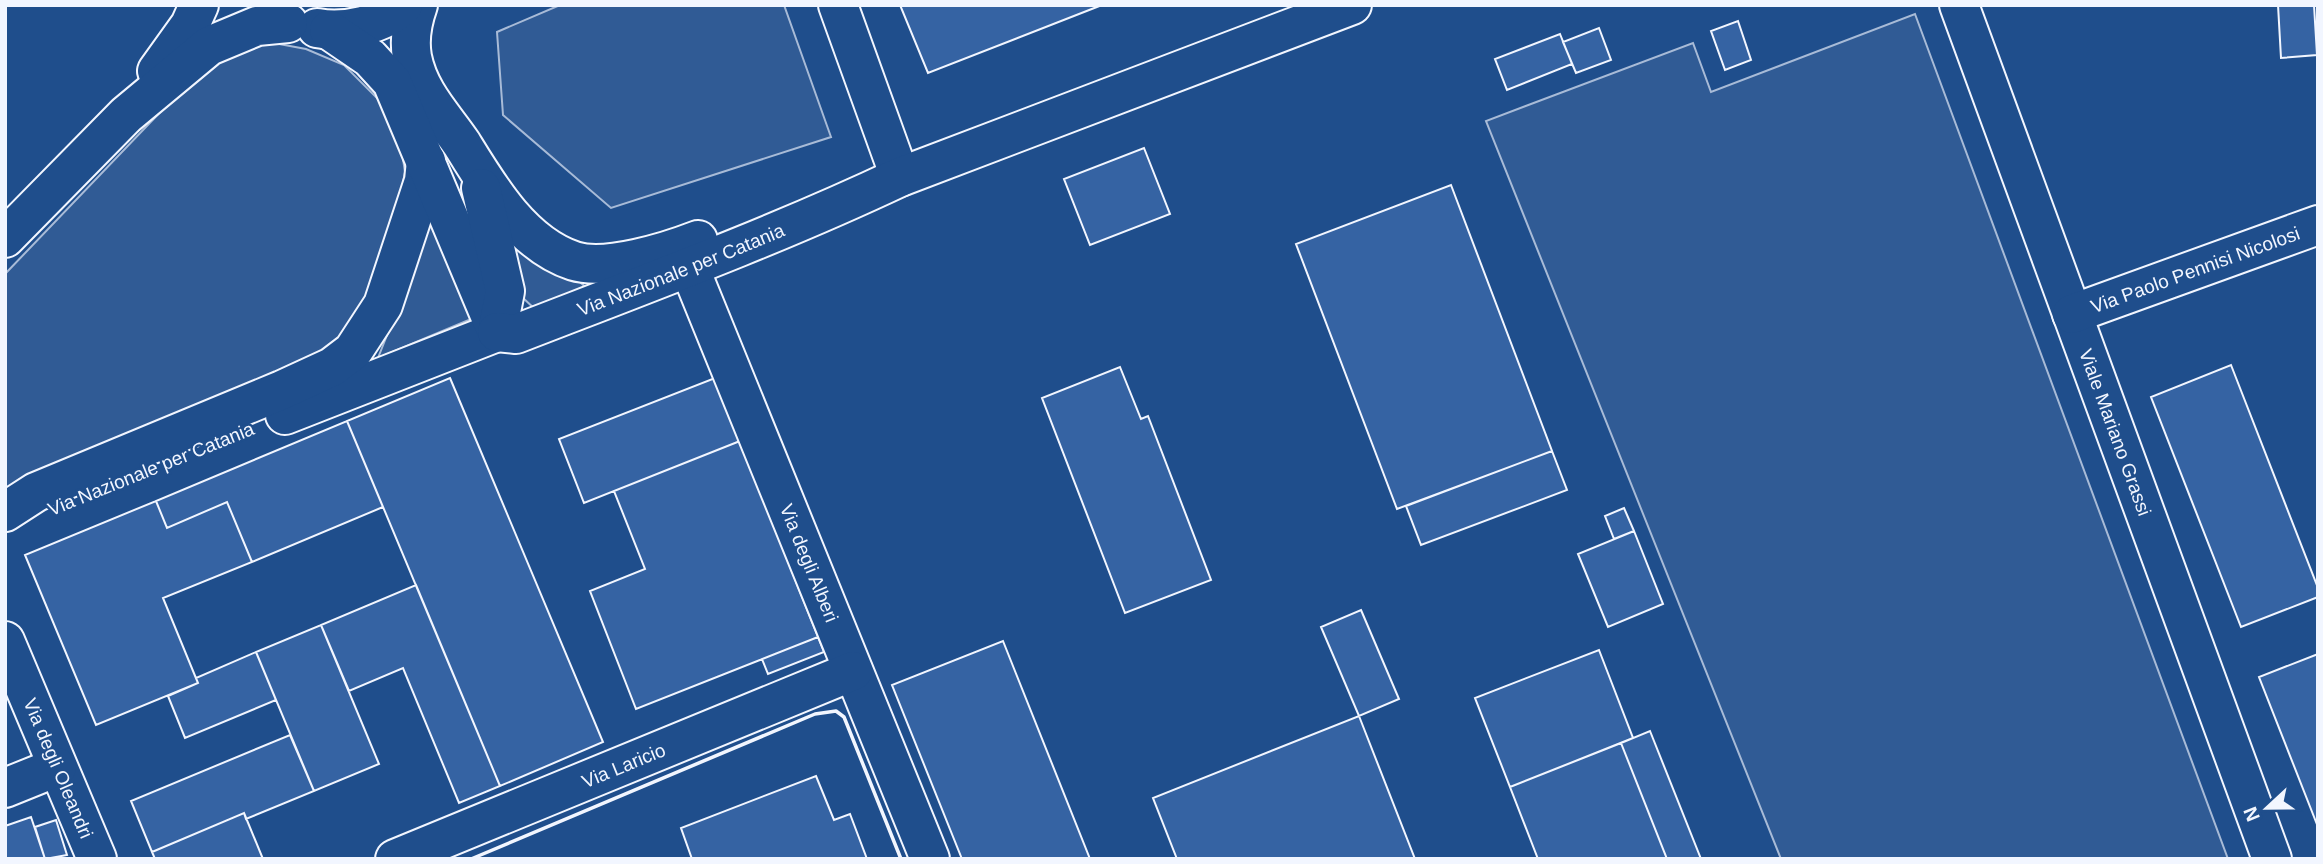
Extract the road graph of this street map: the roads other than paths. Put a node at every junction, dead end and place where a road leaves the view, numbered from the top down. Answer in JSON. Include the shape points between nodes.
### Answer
{"nodes":[{"id":1,"x":198,"y":5,"type":"edge"},
{"id":2,"x":403,"y":5,"type":"edge"},
{"id":3,"x":418,"y":5,"type":"edge"},
{"id":4,"x":838,"y":5,"type":"edge"},
{"id":5,"x":1352,"y":5,"type":"edge"},
{"id":6,"x":1959,"y":5,"type":"edge"},
{"id":7,"x":273,"y":14,"type":"edge"},
{"id":8,"x":329,"y":30,"type":"junction"},
{"id":9,"x":126,"y":115,"type":"junction"},
{"id":10,"x":426,"y":161,"type":"junction"},
{"id":11,"x":475,"y":168,"type":"junction"},
{"id":12,"x":900,"y":177,"type":"junction"},
{"id":13,"x":2318,"y":225,"type":"edge"},
{"id":14,"x":5,"y":238,"type":"edge"},
{"id":15,"x":685,"y":257,"type":"junction"},
{"id":16,"x":2072,"y":314,"type":"junction"},
{"id":17,"x":497,"y":332,"type":"junction"},
{"id":18,"x":5,"y":512,"type":"edge"},
{"id":19,"x":5,"y":524,"type":"edge"},
{"id":20,"x":5,"y":641,"type":"edge"},
{"id":21,"x":853,"y":671,"type":"junction"},
{"id":22,"x":57,"y":767,"type":"junction"},
{"id":23,"x":5,"y":788,"type":"edge"},
{"id":24,"x":90,"y":855,"type":"edge"},
{"id":25,"x":395,"y":859,"type":"edge"},
{"id":26,"x":930,"y":859,"type":"edge"},
{"id":27,"x":2272,"y":859,"type":"edge"}],
"edges":[{"from":1,"to":9,"type":"street","via":[[190,25]]},
{"from":2,"to":8,"type":"street","via":[[365,25]]},
{"from":3,"to":11,"type":"street","via":[[411,22],[412,58],[428,100]]},
{"from":4,"to":12,"type":"street"},
{"from":5,"to":12,"type":"street","name":"Via Nazionale per Catania"},
{"from":6,"to":16,"type":"street","name":"Viale Mariano Grassi"},
{"from":7,"to":8,"type":"street"},
{"from":7,"to":9,"type":"street","via":[[257,26],[209,46]]},
{"from":8,"to":10,"type":"street","via":[[370,58],[392,82]]},
{"from":9,"to":14,"type":"street"},
{"from":10,"to":17,"type":"street"},
{"from":10,"to":18,"type":"street","via":[[424,181],[383,305],[353,351],[332,367],[36,492]]},
{"from":11,"to":15,"type":"street","via":[[517,222],[555,254],[577,262],[604,263]]},
{"from":11,"to":17,"type":"street","via":[[505,290]]},
{"from":12,"to":15,"type":"street","name":"Via Nazionale per Catania","via":[[831,209]]},
{"from":13,"to":16,"type":"street","name":"Via Paolo Pennisi Nicolosi"},
{"from":15,"to":17,"type":"street","name":"Via Nazionale per Catania","via":[[516,334]]},
{"from":15,"to":21,"type":"street","name":"Via degli Alberi"},
{"from":16,"to":27,"type":"street","name":"Viale Mariano Grassi"},
{"from":17,"to":19,"type":"street","name":"Via Nazionale per Catania"},
{"from":20,"to":22,"type":"street","name":"Via degli Oleandri"},
{"from":21,"to":25,"type":"street","name":"Via Laricio"},
{"from":21,"to":26,"type":"street","name":"Via degli Alberi"},
{"from":22,"to":23,"type":"street"},
{"from":22,"to":24,"type":"street","name":"Via degli Oleandri"}]}
